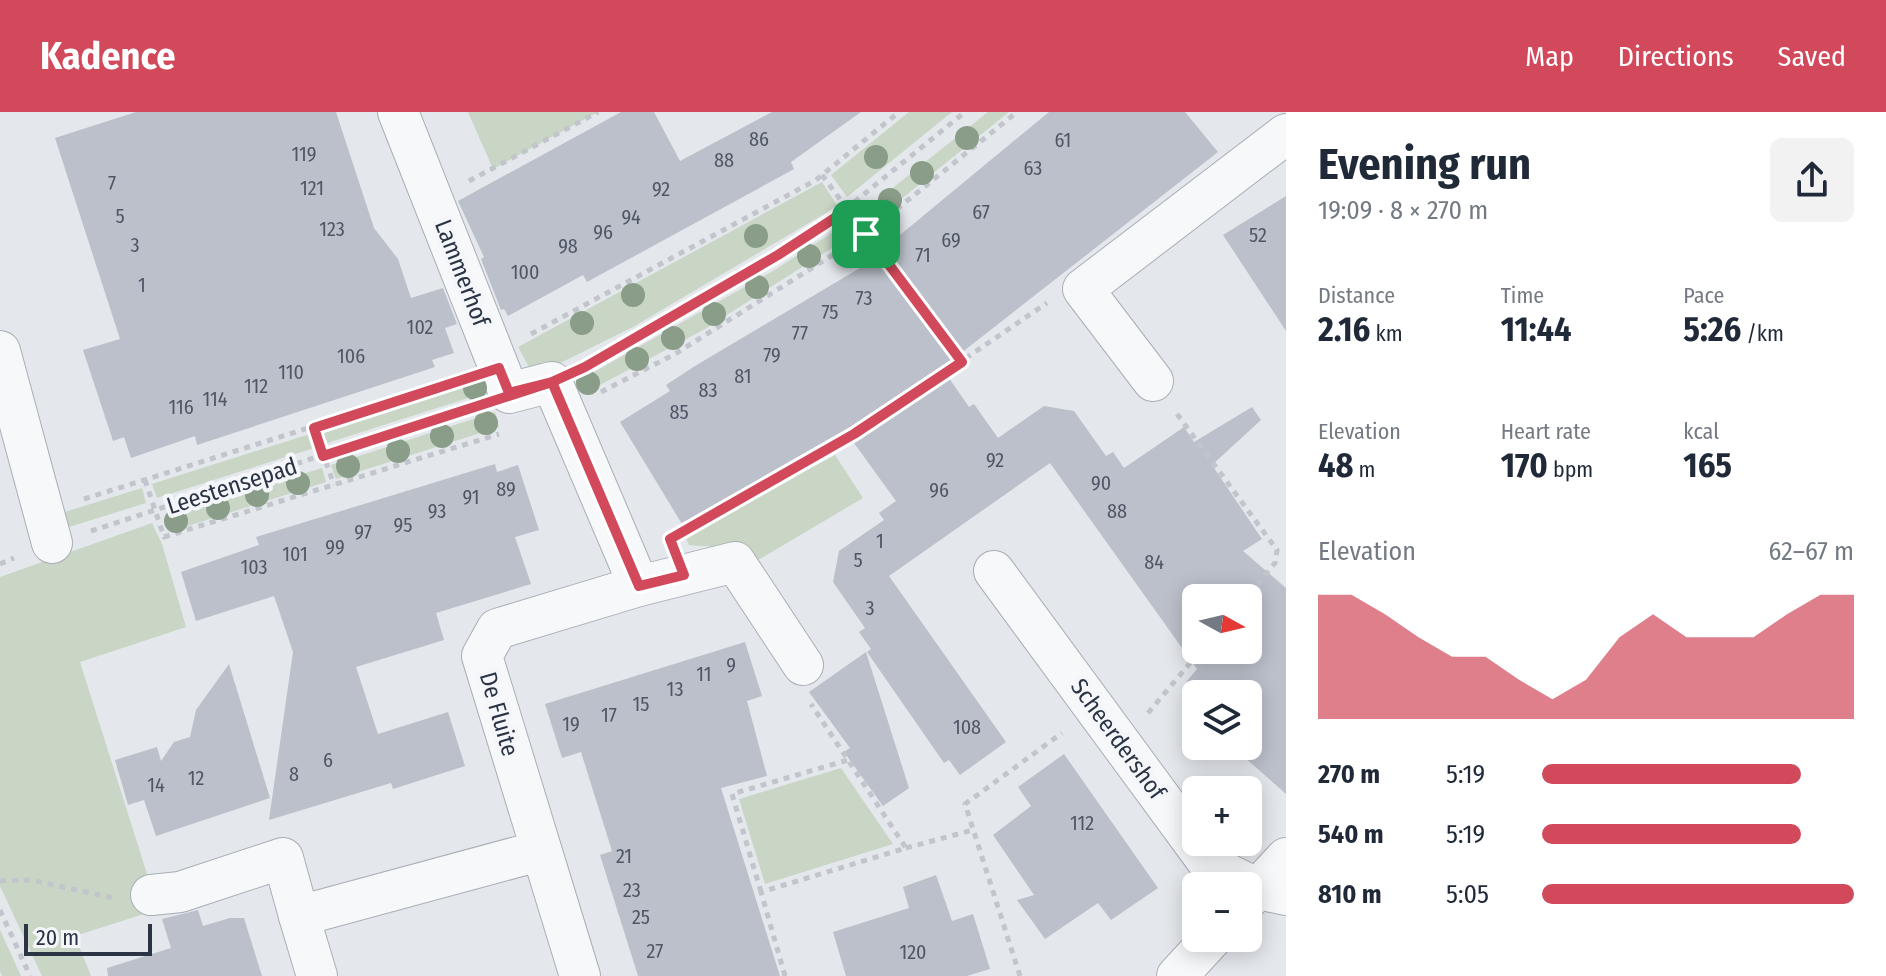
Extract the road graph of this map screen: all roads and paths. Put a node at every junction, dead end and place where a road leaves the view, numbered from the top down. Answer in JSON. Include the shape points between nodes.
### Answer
{"nodes":[{"id":1,"x":398,"y":112,"type":"edge"},
{"id":2,"x":598,"y":112,"type":"edge"},
{"id":3,"x":899,"y":112,"type":"edge"},
{"id":4,"x":965,"y":112,"type":"edge"},
{"id":5,"x":1276,"y":112,"type":"edge"},
{"id":6,"x":1286,"y":124,"type":"edge"},
{"id":7,"x":1286,"y":134,"type":"edge"},
{"id":8,"x":822,"y":175,"type":"junction"},
{"id":9,"x":432,"y":198,"type":"junction"},
{"id":10,"x":847,"y":210,"type":"junction"},
{"id":11,"x":1083,"y":289,"type":"junction"},
{"id":12,"x":0,"y":351,"type":"edge"},
{"id":13,"x":962,"y":362,"type":"junction"},
{"id":14,"x":500,"y":370,"type":"junction"},
{"id":15,"x":1153,"y":381,"type":"joint"},
{"id":16,"x":552,"y":382,"type":"junction"},
{"id":17,"x":314,"y":428,"type":"junction"},
{"id":18,"x":323,"y":456,"type":"junction"},
{"id":19,"x":334,"y":485,"type":"dead end"},
{"id":20,"x":48,"y":528,"type":"junction"},
{"id":21,"x":0,"y":564,"type":"edge"},
{"id":22,"x":994,"y":571,"type":"dead end"},
{"id":23,"x":684,"y":575,"type":"junction"},
{"id":24,"x":1258,"y":584,"type":"edge"},
{"id":25,"x":639,"y":586,"type":"junction"},
{"id":26,"x":1189,"y":664,"type":"edge"},
{"id":27,"x":803,"y":665,"type":"joint"},
{"id":28,"x":1107,"y":724,"type":"junction"},
{"id":29,"x":848,"y":760,"type":"junction"},
{"id":30,"x":973,"y":830,"type":"junction"},
{"id":31,"x":906,"y":848,"type":"junction"},
{"id":32,"x":539,"y":851,"type":"junction"},
{"id":33,"x":1286,"y":858,"type":"edge"},
{"id":34,"x":0,"y":881,"type":"edge"},
{"id":35,"x":761,"y":892,"type":"junction"},
{"id":36,"x":1264,"y":894,"type":"edge"},
{"id":37,"x":151,"y":895,"type":"joint"},
{"id":38,"x":0,"y":910,"type":"edge"},
{"id":39,"x":299,"y":916,"type":"junction"},
{"id":40,"x":1199,"y":952,"type":"edge"},
{"id":41,"x":30,"y":976,"type":"edge"},
{"id":42,"x":317,"y":976,"type":"edge"},
{"id":43,"x":580,"y":976,"type":"edge"},
{"id":44,"x":785,"y":976,"type":"edge"},
{"id":45,"x":1020,"y":976,"type":"edge"},
{"id":46,"x":1177,"y":976,"type":"edge"}],
"edges":[{"from":1,"to":9,"type":"street","name":"Lammerhof"},
{"from":2,"to":9,"type":"path"},
{"from":3,"to":8,"type":"path","name":"Leestensepad"},
{"from":4,"to":10,"type":"path"},
{"from":5,"to":6,"type":"street"},
{"from":7,"to":11,"type":"street"},
{"from":8,"to":10,"type":"path"},
{"from":8,"to":14,"type":"path","name":"Leestensepad","via":[[524,338]]},
{"from":9,"to":14,"type":"street","name":"Lammerhof"},
{"from":10,"to":13,"type":"path"},
{"from":10,"to":16,"type":"path","via":[[633,342]]},
{"from":11,"to":13,"type":"path","via":[[1067,285]]},
{"from":11,"to":15,"type":"street"},
{"from":12,"to":20,"type":"street"},
{"from":13,"to":23,"type":"path","via":[[854,434],[670,539]]},
{"from":14,"to":16,"type":"street"},
{"from":14,"to":17,"type":"path"},
{"from":14,"to":18,"type":"path","name":"Leestensepad"},
{"from":15,"to":24,"type":"path","via":[[1277,550],[1275,563]]},
{"from":16,"to":25,"type":"street"},
{"from":17,"to":18,"type":"path"},
{"from":17,"to":20,"type":"path"},
{"from":18,"to":19,"type":"path"},
{"from":18,"to":20,"type":"path","name":"Leestensepad"},
{"from":20,"to":21,"type":"path","name":"Leestensepad"},
{"from":22,"to":28,"type":"street","name":"Scheerdershof"},
{"from":23,"to":25,"type":"street","name":"De Fluite"},
{"from":23,"to":27,"type":"street","name":"De Fluite","via":[[735,562]]},
{"from":25,"to":32,"type":"street","name":"De Fluite","via":[[497,629],[482,656]]},
{"from":26,"to":28,"type":"path","via":[[1136,727]]},
{"from":27,"to":29,"type":"path","via":[[790,673]]},
{"from":28,"to":30,"type":"path","via":[[965,804]]},
{"from":28,"to":36,"type":"street","name":"Scheerdershof","via":[[1210,865]]},
{"from":29,"to":31,"type":"path"},
{"from":29,"to":35,"type":"path","via":[[732,794]]},
{"from":30,"to":31,"type":"path"},
{"from":30,"to":45,"type":"path"},
{"from":31,"to":35,"type":"path"},
{"from":32,"to":39,"type":"street"},
{"from":32,"to":43,"type":"street","name":"De Fluite"},
{"from":33,"to":36,"type":"street","name":"Scheerdershof"},
{"from":34,"to":37,"type":"path","via":[[31,880],[115,899]]},
{"from":35,"to":44,"type":"path"},
{"from":37,"to":39,"type":"street","via":[[180,892],[283,858]]},
{"from":38,"to":41,"type":"path"},
{"from":39,"to":42,"type":"street"},
{"from":40,"to":46,"type":"street"}]}
